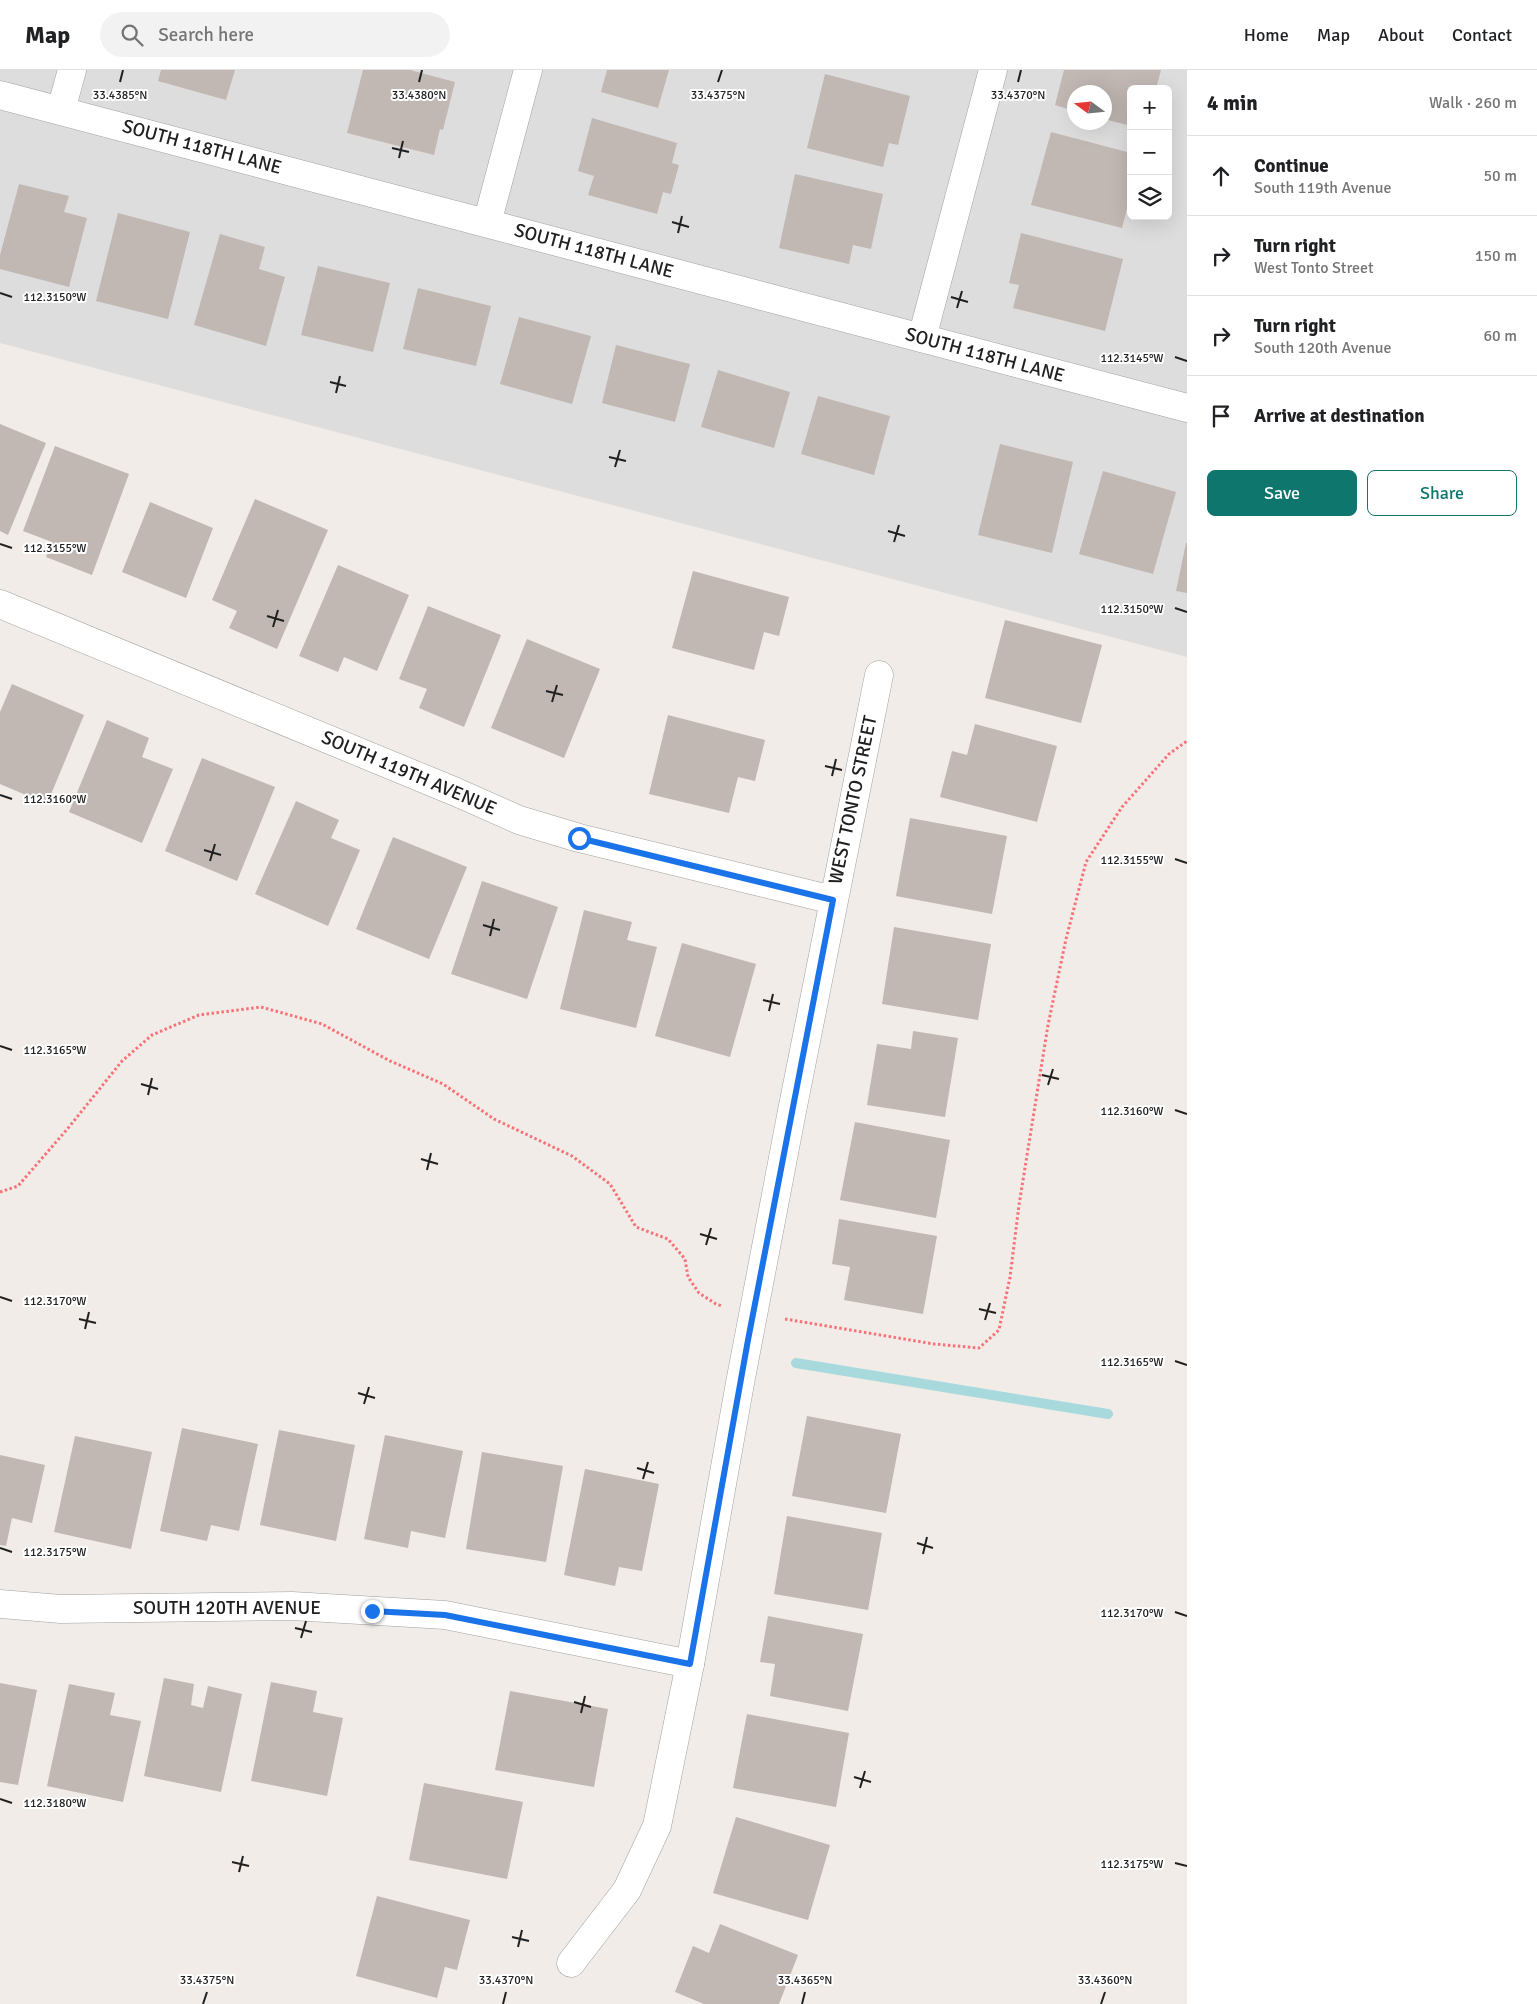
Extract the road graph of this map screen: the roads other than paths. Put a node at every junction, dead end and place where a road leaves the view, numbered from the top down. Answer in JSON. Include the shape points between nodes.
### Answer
{"nodes":[{"id":1,"x":72,"y":70,"type":"edge"},
{"id":2,"x":528,"y":70,"type":"edge"},
{"id":3,"x":993,"y":70,"type":"edge"},
{"id":4,"x":0,"y":95,"type":"edge"},
{"id":5,"x":61,"y":110,"type":"junction"},
{"id":6,"x":487,"y":223,"type":"junction"},
{"id":7,"x":922,"y":338,"type":"junction"},
{"id":8,"x":1187,"y":408,"type":"edge"},
{"id":9,"x":0,"y":604,"type":"edge"},
{"id":10,"x":879,"y":675,"type":"dead end"},
{"id":11,"x":833,"y":900,"type":"junction"},
{"id":12,"x":0,"y":1604,"type":"edge"},
{"id":13,"x":690,"y":1664,"type":"junction"},
{"id":14,"x":571,"y":1963,"type":"dead end"}],
"edges":[{"from":1,"to":5,"type":"street"},
{"from":2,"to":6,"type":"street"},
{"from":3,"to":7,"type":"street"},
{"from":4,"to":5,"type":"street","name":"SOUTH 118TH LANE"},
{"from":5,"to":6,"type":"street","name":"SOUTH 118TH LANE"},
{"from":6,"to":7,"type":"street","name":"SOUTH 118TH LANE"},
{"from":7,"to":8,"type":"street","name":"SOUTH 118TH LANE"},
{"from":9,"to":11,"type":"street","name":"SOUTH 119TH AVENUE","via":[[520,820],[579,838]]},
{"from":10,"to":11,"type":"street","name":"WEST TONTO STREET"},
{"from":11,"to":13,"type":"street","name":"WEST TONTO STREET","via":[[750,1327]]},
{"from":12,"to":13,"type":"street","name":"SOUTH 120TH AVENUE","via":[[61,1609],[292,1606],[445,1615]]},
{"from":13,"to":14,"type":"street","name":"WEST TONTO STREET","via":[[657,1826],[627,1890]]}]}
